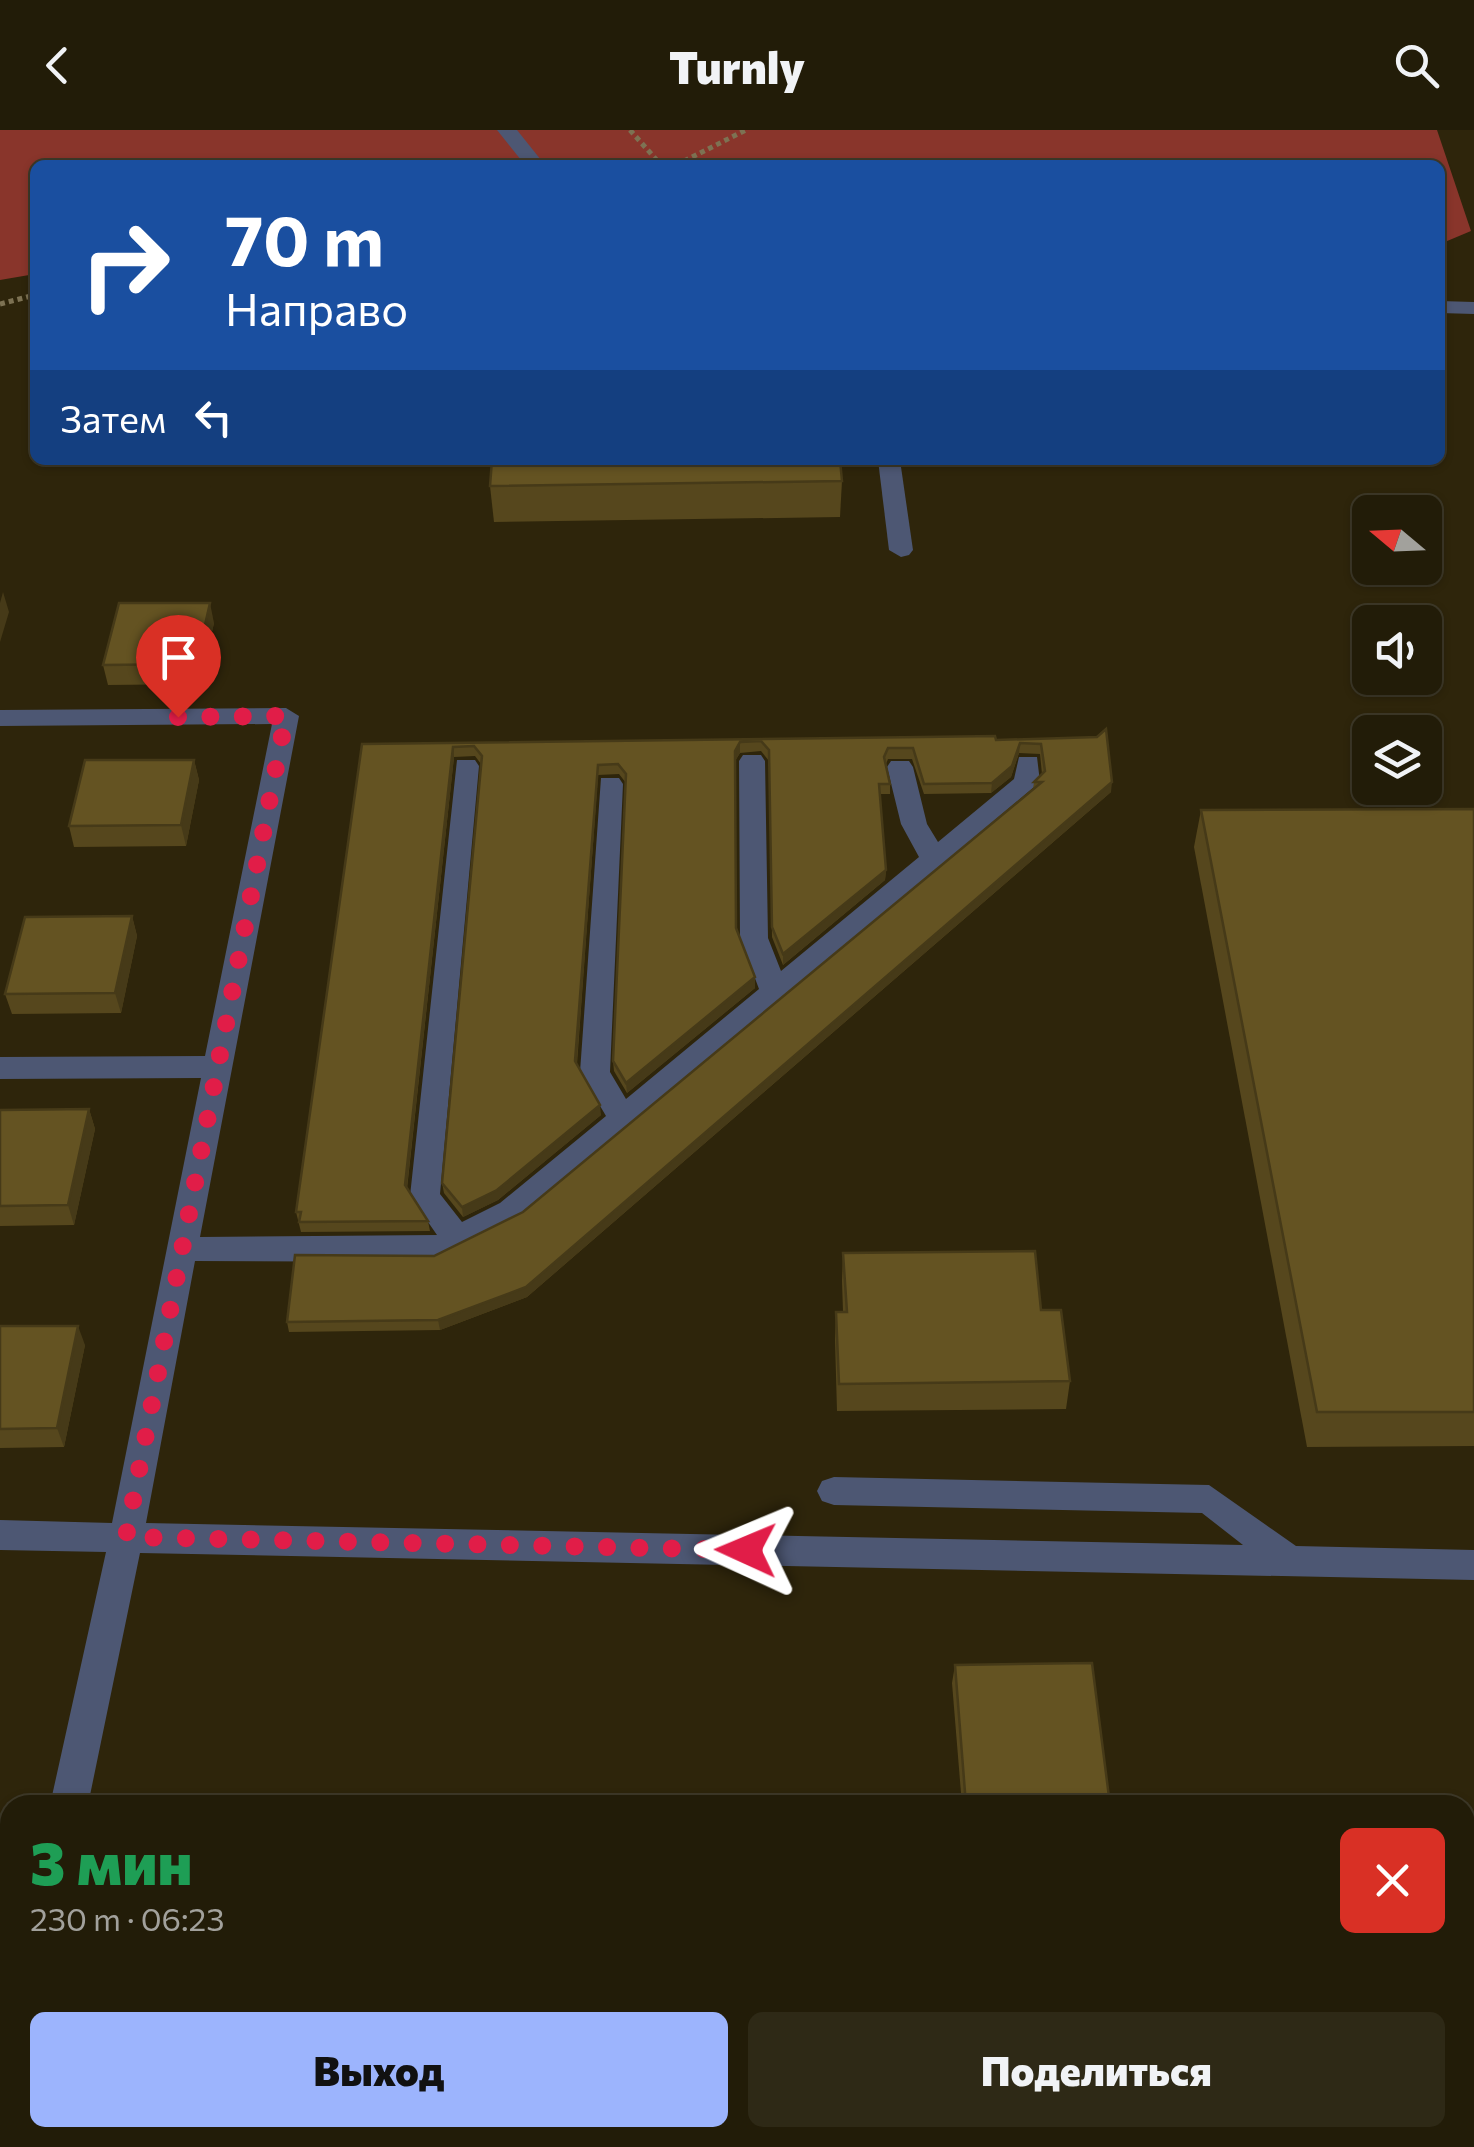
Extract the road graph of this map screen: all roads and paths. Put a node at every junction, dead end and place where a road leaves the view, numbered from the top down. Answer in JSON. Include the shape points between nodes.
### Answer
{"nodes":[{"id":1,"x":507,"y":130,"type":"edge"},
{"id":2,"x":630,"y":130,"type":"edge"},
{"id":3,"x":746,"y":130,"type":"edge"},
{"id":4,"x":531,"y":160,"type":"edge"},
{"id":5,"x":657,"y":160,"type":"edge"},
{"id":6,"x":686,"y":160,"type":"edge"},
{"id":7,"x":30,"y":297,"type":"edge"},
{"id":8,"x":0,"y":304,"type":"edge"},
{"id":9,"x":1445,"y":308,"type":"edge"},
{"id":10,"x":1474,"y":308,"type":"edge"},
{"id":11,"x":890,"y":465,"type":"edge"},
{"id":12,"x":901,"y":550,"type":"dead end"},
{"id":13,"x":0,"y":718,"type":"edge"},
{"id":14,"x":752,"y":761,"type":"dead end"},
{"id":15,"x":1028,"y":763,"type":"dead end"},
{"id":16,"x":466,"y":766,"type":"dead end"},
{"id":17,"x":900,"y":767,"type":"dead end"},
{"id":18,"x":610,"y":784,"type":"dead end"},
{"id":19,"x":934,"y":858,"type":"junction"},
{"id":20,"x":774,"y":991,"type":"junction"},
{"id":21,"x":0,"y":1068,"type":"edge"},
{"id":22,"x":218,"y":1068,"type":"junction"},
{"id":23,"x":622,"y":1118,"type":"junction"},
{"id":24,"x":457,"y":1239,"type":"junction"},
{"id":25,"x":182,"y":1249,"type":"junction"},
{"id":26,"x":834,"y":1491,"type":"dead end"},
{"id":27,"x":0,"y":1535,"type":"edge"},
{"id":28,"x":126,"y":1537,"type":"junction"},
{"id":29,"x":1289,"y":1561,"type":"junction"},
{"id":30,"x":1474,"y":1565,"type":"edge"},
{"id":31,"x":71,"y":1795,"type":"edge"}],
"edges":[{"from":1,"to":4,"type":"street"},
{"from":2,"to":5,"type":"path"},
{"from":3,"to":6,"type":"path"},
{"from":7,"to":8,"type":"path"},
{"from":9,"to":10,"type":"street"},
{"from":11,"to":12,"type":"street"},
{"from":13,"to":22,"type":"street","via":[[286,716]]},
{"from":14,"to":20,"type":"street","via":[[754,938]]},
{"from":15,"to":19,"type":"street","via":[[1027,782]]},
{"from":16,"to":24,"type":"street","via":[[425,1196]]},
{"from":17,"to":19,"type":"street","via":[[914,824]]},
{"from":18,"to":23,"type":"street","via":[[595,1072]]},
{"from":19,"to":20,"type":"street"},
{"from":20,"to":23,"type":"street"},
{"from":21,"to":22,"type":"street"},
{"from":22,"to":25,"type":"street"},
{"from":23,"to":24,"type":"street","via":[[511,1211]]},
{"from":24,"to":25,"type":"street","via":[[436,1250]]},
{"from":25,"to":28,"type":"street"},
{"from":26,"to":29,"type":"street","via":[[1209,1499]]},
{"from":27,"to":28,"type":"street"},
{"from":28,"to":29,"type":"street"},
{"from":28,"to":31,"type":"street"},
{"from":29,"to":30,"type":"street"}]}
